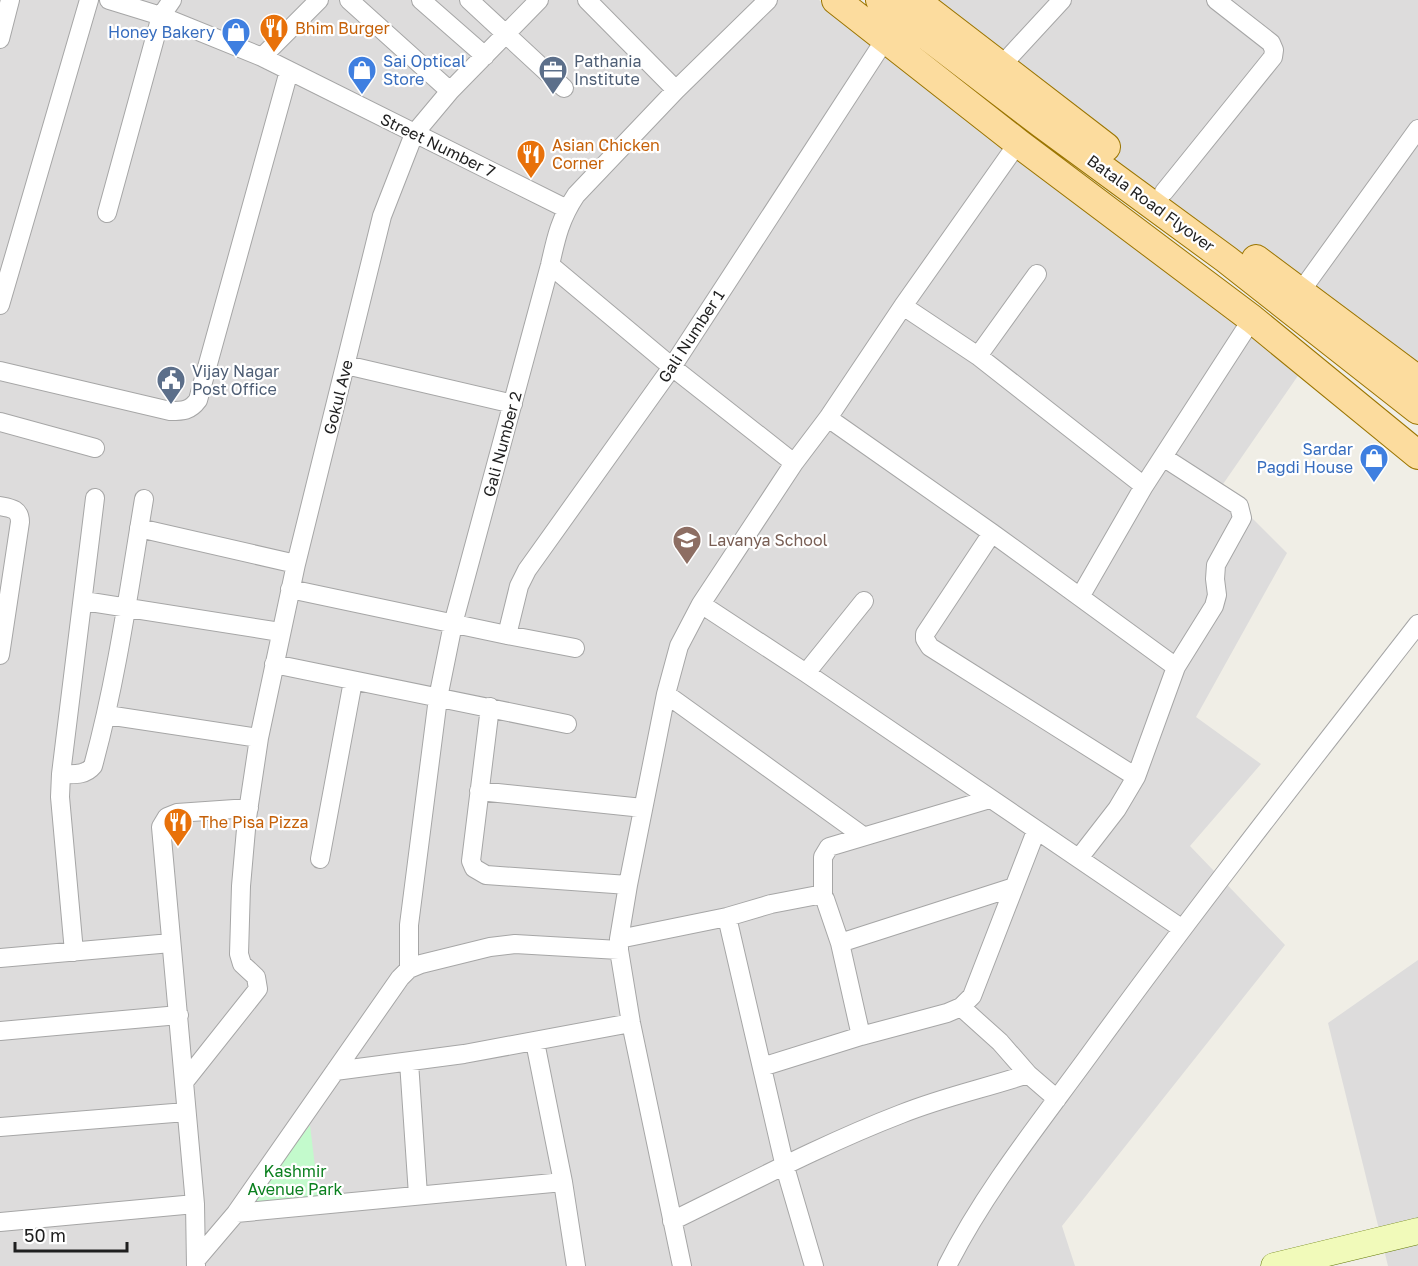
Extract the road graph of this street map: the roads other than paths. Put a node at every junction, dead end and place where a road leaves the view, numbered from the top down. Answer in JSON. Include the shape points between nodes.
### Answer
{"nodes":[{"id":1,"x":10,"y":0,"type":"edge"},
{"id":2,"x":89,"y":0,"type":"edge"},
{"id":3,"x":109,"y":0,"type":"edge"},
{"id":4,"x":172,"y":0,"type":"edge"},
{"id":5,"x":319,"y":0,"type":"edge"},
{"id":6,"x":349,"y":0,"type":"edge"},
{"id":7,"x":421,"y":0,"type":"edge"},
{"id":8,"x":468,"y":0,"type":"edge"},
{"id":9,"x":539,"y":0,"type":"edge"},
{"id":10,"x":587,"y":0,"type":"edge"},
{"id":11,"x":768,"y":0,"type":"edge"},
{"id":12,"x":836,"y":0,"type":"edge"},
{"id":13,"x":880,"y":0,"type":"edge"},
{"id":14,"x":915,"y":0,"type":"edge"},
{"id":15,"x":1062,"y":0,"type":"edge"},
{"id":16,"x":1216,"y":0,"type":"edge"},
{"id":17,"x":161,"y":16,"type":"junction"},
{"id":18,"x":507,"y":33,"type":"junction"},
{"id":19,"x":886,"y":38,"type":"junction"},
{"id":20,"x":0,"y":39,"type":"edge"},
{"id":21,"x":485,"y":56,"type":"junction"},
{"id":22,"x":262,"y":57,"type":"junction"},
{"id":23,"x":1001,"y":66,"type":"junction"},
{"id":24,"x":289,"y":71,"type":"junction"},
{"id":25,"x":564,"y":88,"type":"dead end"},
{"id":26,"x":676,"y":90,"type":"junction"},
{"id":27,"x":450,"y":91,"type":"junction"},
{"id":28,"x":1418,"y":129,"type":"edge"},
{"id":29,"x":414,"y":134,"type":"junction"},
{"id":30,"x":1018,"y":143,"type":"junction"},
{"id":31,"x":1164,"y":192,"type":"junction"},
{"id":32,"x":567,"y":208,"type":"junction"},
{"id":33,"x":107,"y":213,"type":"dead end"},
{"id":34,"x":550,"y":265,"type":"junction"},
{"id":35,"x":1037,"y":274,"type":"dead end"},
{"id":36,"x":1301,"y":291,"type":"junction"},
{"id":37,"x":0,"y":305,"type":"edge"},
{"id":38,"x":903,"y":306,"type":"junction"},
{"id":39,"x":1252,"y":319,"type":"junction"},
{"id":40,"x":978,"y":356,"type":"junction"},
{"id":41,"x":346,"y":365,"type":"junction"},
{"id":42,"x":672,"y":367,"type":"junction"},
{"id":43,"x":0,"y":371,"type":"edge"},
{"id":44,"x":1418,"y":380,"type":"edge"},
{"id":45,"x":513,"y":404,"type":"junction"},
{"id":46,"x":1418,"y":410,"type":"edge"},
{"id":47,"x":828,"y":418,"type":"junction"},
{"id":48,"x":0,"y":422,"type":"edge"},
{"id":49,"x":95,"y":448,"type":"dead end"},
{"id":50,"x":1418,"y":455,"type":"edge"},
{"id":51,"x":1163,"y":457,"type":"junction"},
{"id":52,"x":794,"y":463,"type":"junction"},
{"id":53,"x":1144,"y":486,"type":"junction"},
{"id":54,"x":95,"y":498,"type":"dead end"},
{"id":55,"x":144,"y":499,"type":"dead end"},
{"id":56,"x":0,"y":506,"type":"edge"},
{"id":57,"x":139,"y":528,"type":"junction"},
{"id":58,"x":992,"y":533,"type":"junction"},
{"id":59,"x":296,"y":564,"type":"junction"},
{"id":60,"x":290,"y":589,"type":"junction"},
{"id":61,"x":1080,"y":597,"type":"junction"},
{"id":62,"x":84,"y":601,"type":"junction"},
{"id":63,"x":864,"y":601,"type":"dead end"},
{"id":64,"x":701,"y":604,"type":"junction"},
{"id":65,"x":127,"y":607,"type":"junction"},
{"id":66,"x":453,"y":624,"type":"junction"},
{"id":67,"x":1418,"y":624,"type":"edge"},
{"id":68,"x":280,"y":632,"type":"junction"},
{"id":69,"x":507,"y":635,"type":"junction"},
{"id":70,"x":575,"y":648,"type":"dead end"},
{"id":71,"x":0,"y":655,"type":"edge"},
{"id":72,"x":274,"y":664,"type":"junction"},
{"id":73,"x":1176,"y":667,"type":"junction"},
{"id":74,"x":806,"y":673,"type":"junction"},
{"id":75,"x":353,"y":681,"type":"junction"},
{"id":76,"x":666,"y":694,"type":"junction"},
{"id":77,"x":438,"y":698,"type":"junction"},
{"id":78,"x":490,"y":707,"type":"junction"},
{"id":79,"x":107,"y":715,"type":"junction"},
{"id":80,"x":567,"y":724,"type":"dead end"},
{"id":81,"x":259,"y":738,"type":"junction"},
{"id":82,"x":61,"y":774,"type":"junction"},
{"id":83,"x":1136,"y":777,"type":"junction"},
{"id":84,"x":479,"y":791,"type":"junction"},
{"id":85,"x":990,"y":799,"type":"junction"},
{"id":86,"x":249,"y":808,"type":"junction"},
{"id":87,"x":643,"y":808,"type":"junction"},
{"id":88,"x":1036,"y":831,"type":"junction"},
{"id":89,"x":863,"y":836,"type":"junction"},
{"id":90,"x":1079,"y":858,"type":"junction"},
{"id":91,"x":320,"y":859,"type":"dead end"},
{"id":92,"x":628,"y":885,"type":"junction"},
{"id":93,"x":1014,"y":887,"type":"junction"},
{"id":94,"x":823,"y":897,"type":"junction"},
{"id":95,"x":727,"y":917,"type":"junction"},
{"id":96,"x":1181,"y":928,"type":"junction"},
{"id":97,"x":171,"y":943,"type":"junction"},
{"id":98,"x":840,"y":943,"type":"junction"},
{"id":99,"x":619,"y":945,"type":"junction"},
{"id":100,"x":74,"y":952,"type":"junction"},
{"id":101,"x":0,"y":958,"type":"edge"},
{"id":102,"x":409,"y":969,"type":"junction"},
{"id":103,"x":961,"y":1007,"type":"junction"},
{"id":104,"x":179,"y":1015,"type":"junction"},
{"id":105,"x":631,"y":1023,"type":"junction"},
{"id":106,"x":0,"y":1031,"type":"edge"},
{"id":107,"x":861,"y":1036,"type":"junction"},
{"id":108,"x":535,"y":1042,"type":"junction"},
{"id":109,"x":409,"y":1062,"type":"junction"},
{"id":110,"x":762,"y":1067,"type":"junction"},
{"id":111,"x":335,"y":1071,"type":"junction"},
{"id":112,"x":1028,"y":1074,"type":"junction"},
{"id":113,"x":185,"y":1081,"type":"junction"},
{"id":114,"x":1057,"y":1099,"type":"junction"},
{"id":115,"x":186,"y":1112,"type":"junction"},
{"id":116,"x":0,"y":1126,"type":"edge"},
{"id":117,"x":785,"y":1167,"type":"junction"},
{"id":118,"x":563,"y":1182,"type":"junction"},
{"id":119,"x":418,"y":1195,"type":"junction"},
{"id":120,"x":195,"y":1204,"type":"junction"},
{"id":121,"x":236,"y":1213,"type":"junction"},
{"id":122,"x":672,"y":1221,"type":"junction"},
{"id":123,"x":0,"y":1222,"type":"edge"},
{"id":124,"x":1418,"y":1231,"type":"edge"},
{"id":125,"x":196,"y":1263,"type":"edge"},
{"id":126,"x":576,"y":1266,"type":"edge"},
{"id":127,"x":682,"y":1266,"type":"edge"},
{"id":128,"x":814,"y":1266,"type":"edge"},
{"id":129,"x":948,"y":1266,"type":"edge"},
{"id":130,"x":1274,"y":1266,"type":"edge"}],
"edges":[{"from":1,"to":20,"type":"street"},
{"from":2,"to":37,"type":"street"},
{"from":3,"to":17,"type":"street","name":"Street Number 7"},
{"from":4,"to":17,"type":"street"},
{"from":5,"to":22,"type":"street"},
{"from":6,"to":27,"type":"street"},
{"from":7,"to":21,"type":"street"},
{"from":8,"to":18,"type":"street"},
{"from":9,"to":18,"type":"street","name":"Gokul Ave"},
{"from":10,"to":26,"type":"street"},
{"from":11,"to":26,"type":"street","name":"Gali Number 2"},
{"from":12,"to":19,"type":"main road"},
{"from":13,"to":46,"type":"main road","name":"Batala Road Flyover","via":[[1226,259]]},
{"from":14,"to":23,"type":"main road"},
{"from":15,"to":23,"type":"street"},
{"from":16,"to":31,"type":"street","via":[[1271,43],[1273,57]]},
{"from":17,"to":22,"type":"street","name":"Street Number 7"},
{"from":17,"to":33,"type":"street"},
{"from":18,"to":21,"type":"street","name":"Gokul Ave"},
{"from":18,"to":25,"type":"street"},
{"from":19,"to":30,"type":"main road"},
{"from":19,"to":42,"type":"street","name":"Gali Number 1"},
{"from":21,"to":27,"type":"street","name":"Gokul Ave"},
{"from":22,"to":24,"type":"street","name":"Street Number 7"},
{"from":23,"to":31,"type":"main road"},
{"from":24,"to":29,"type":"street","name":"Street Number 7"},
{"from":24,"to":43,"type":"street","via":[[194,406],[190,410],[170,411]]},
{"from":26,"to":32,"type":"street","name":"Gali Number 2"},
{"from":27,"to":29,"type":"street","name":"Gokul Ave"},
{"from":28,"to":36,"type":"street"},
{"from":29,"to":32,"type":"street","name":"Street Number 7"},
{"from":29,"to":41,"type":"street","name":"Gokul Ave","via":[[382,216]]},
{"from":30,"to":38,"type":"street"},
{"from":30,"to":39,"type":"main road"},
{"from":31,"to":36,"type":"main road"},
{"from":32,"to":34,"type":"street","name":"Gali Number 2"},
{"from":34,"to":42,"type":"street"},
{"from":34,"to":45,"type":"street","name":"Gali Number 2"},
{"from":35,"to":40,"type":"street"},
{"from":36,"to":44,"type":"main road"},
{"from":38,"to":40,"type":"street"},
{"from":38,"to":47,"type":"street"},
{"from":39,"to":50,"type":"main road"},
{"from":39,"to":51,"type":"street"},
{"from":40,"to":53,"type":"street"},
{"from":41,"to":45,"type":"street"},
{"from":41,"to":59,"type":"street","name":"Gokul Ave"},
{"from":42,"to":52,"type":"street"},
{"from":42,"to":69,"type":"street","name":"Gali Number 1","via":[[527,570]]},
{"from":45,"to":66,"type":"street","name":"Gali Number 2"},
{"from":47,"to":52,"type":"street"},
{"from":47,"to":58,"type":"street"},
{"from":48,"to":49,"type":"street"},
{"from":51,"to":53,"type":"street"},
{"from":51,"to":73,"type":"street","via":[[1239,506],[1242,514],[1216,565],[1214,606]]},
{"from":52,"to":64,"type":"street"},
{"from":53,"to":61,"type":"street"},
{"from":54,"to":62,"type":"street"},
{"from":55,"to":57,"type":"street"},
{"from":56,"to":71,"type":"street","via":[[16,510],[20,522]]},
{"from":57,"to":59,"type":"street"},
{"from":57,"to":65,"type":"street"},
{"from":58,"to":61,"type":"street"},
{"from":58,"to":83,"type":"street","via":[[925,634],[927,644]]},
{"from":59,"to":60,"type":"street","name":"Gokul Ave"},
{"from":60,"to":66,"type":"street"},
{"from":60,"to":68,"type":"street","name":"Gokul Ave"},
{"from":61,"to":73,"type":"street"},
{"from":62,"to":65,"type":"street"},
{"from":62,"to":82,"type":"street"},
{"from":63,"to":74,"type":"street"},
{"from":64,"to":74,"type":"street"},
{"from":64,"to":76,"type":"street","via":[[680,646]]},
{"from":65,"to":68,"type":"street"},
{"from":65,"to":79,"type":"street"},
{"from":66,"to":69,"type":"street"},
{"from":66,"to":77,"type":"street","name":"Gali Number 2"},
{"from":67,"to":96,"type":"street"},
{"from":68,"to":72,"type":"street","name":"Gokul Ave"},
{"from":69,"to":70,"type":"street"},
{"from":72,"to":75,"type":"street"},
{"from":72,"to":81,"type":"street","name":"Gokul Ave"},
{"from":73,"to":83,"type":"street"},
{"from":74,"to":85,"type":"street"},
{"from":75,"to":77,"type":"street"},
{"from":75,"to":91,"type":"street"},
{"from":76,"to":87,"type":"street"},
{"from":76,"to":89,"type":"street"},
{"from":77,"to":78,"type":"street"},
{"from":77,"to":102,"type":"street","name":"Gali Number 2","via":[[409,925]]},
{"from":78,"to":80,"type":"street"},
{"from":78,"to":84,"type":"street"},
{"from":79,"to":81,"type":"street"},
{"from":79,"to":82,"type":"street","via":[[93,766],[83,774]]},
{"from":81,"to":86,"type":"street","name":"Gokul Ave"},
{"from":82,"to":100,"type":"street"},
{"from":83,"to":90,"type":"street"},
{"from":84,"to":87,"type":"street"},
{"from":84,"to":92,"type":"street","via":[[471,861],[479,872]]},
{"from":85,"to":88,"type":"street"},
{"from":85,"to":89,"type":"street"},
{"from":86,"to":97,"type":"street","via":[[177,813],[163,822]]},
{"from":86,"to":113,"type":"street","name":"Gokul Ave","via":[[239,954],[242,964],[256,976],[258,989]]},
{"from":87,"to":92,"type":"street"},
{"from":88,"to":90,"type":"street"},
{"from":88,"to":93,"type":"street"},
{"from":89,"to":94,"type":"street","via":[[825,850]]},
{"from":90,"to":96,"type":"street"},
{"from":92,"to":99,"type":"street"},
{"from":93,"to":98,"type":"street"},
{"from":93,"to":103,"type":"street","via":[[972,996]]},
{"from":94,"to":95,"type":"street","via":[[813,894]]},
{"from":94,"to":98,"type":"street"},
{"from":95,"to":99,"type":"street"},
{"from":95,"to":110,"type":"street"},
{"from":96,"to":114,"type":"street"},
{"from":97,"to":100,"type":"street"},
{"from":97,"to":104,"type":"street"},
{"from":98,"to":107,"type":"street"},
{"from":99,"to":102,"type":"street","via":[[489,947]]},
{"from":99,"to":105,"type":"street"},
{"from":100,"to":101,"type":"street"},
{"from":102,"to":111,"type":"street"},
{"from":103,"to":107,"type":"street"},
{"from":103,"to":112,"type":"street"},
{"from":104,"to":106,"type":"street"},
{"from":104,"to":113,"type":"street"},
{"from":105,"to":108,"type":"street"},
{"from":105,"to":122,"type":"street"},
{"from":107,"to":110,"type":"street"},
{"from":108,"to":109,"type":"street"},
{"from":108,"to":118,"type":"street"},
{"from":109,"to":111,"type":"street"},
{"from":109,"to":119,"type":"street"},
{"from":110,"to":117,"type":"street"},
{"from":111,"to":121,"type":"street"},
{"from":112,"to":114,"type":"street"},
{"from":112,"to":117,"type":"street","via":[[904,1112]]},
{"from":113,"to":115,"type":"street"},
{"from":114,"to":129,"type":"street","via":[[1007,1166]]},
{"from":115,"to":116,"type":"street"},
{"from":115,"to":120,"type":"street"},
{"from":117,"to":122,"type":"street"},
{"from":117,"to":128,"type":"street"},
{"from":118,"to":119,"type":"street"},
{"from":118,"to":126,"type":"street"},
{"from":119,"to":121,"type":"street"},
{"from":120,"to":123,"type":"street"},
{"from":120,"to":125,"type":"street"},
{"from":121,"to":125,"type":"street"},
{"from":122,"to":127,"type":"street"},
{"from":124,"to":130,"type":"street"}]}
